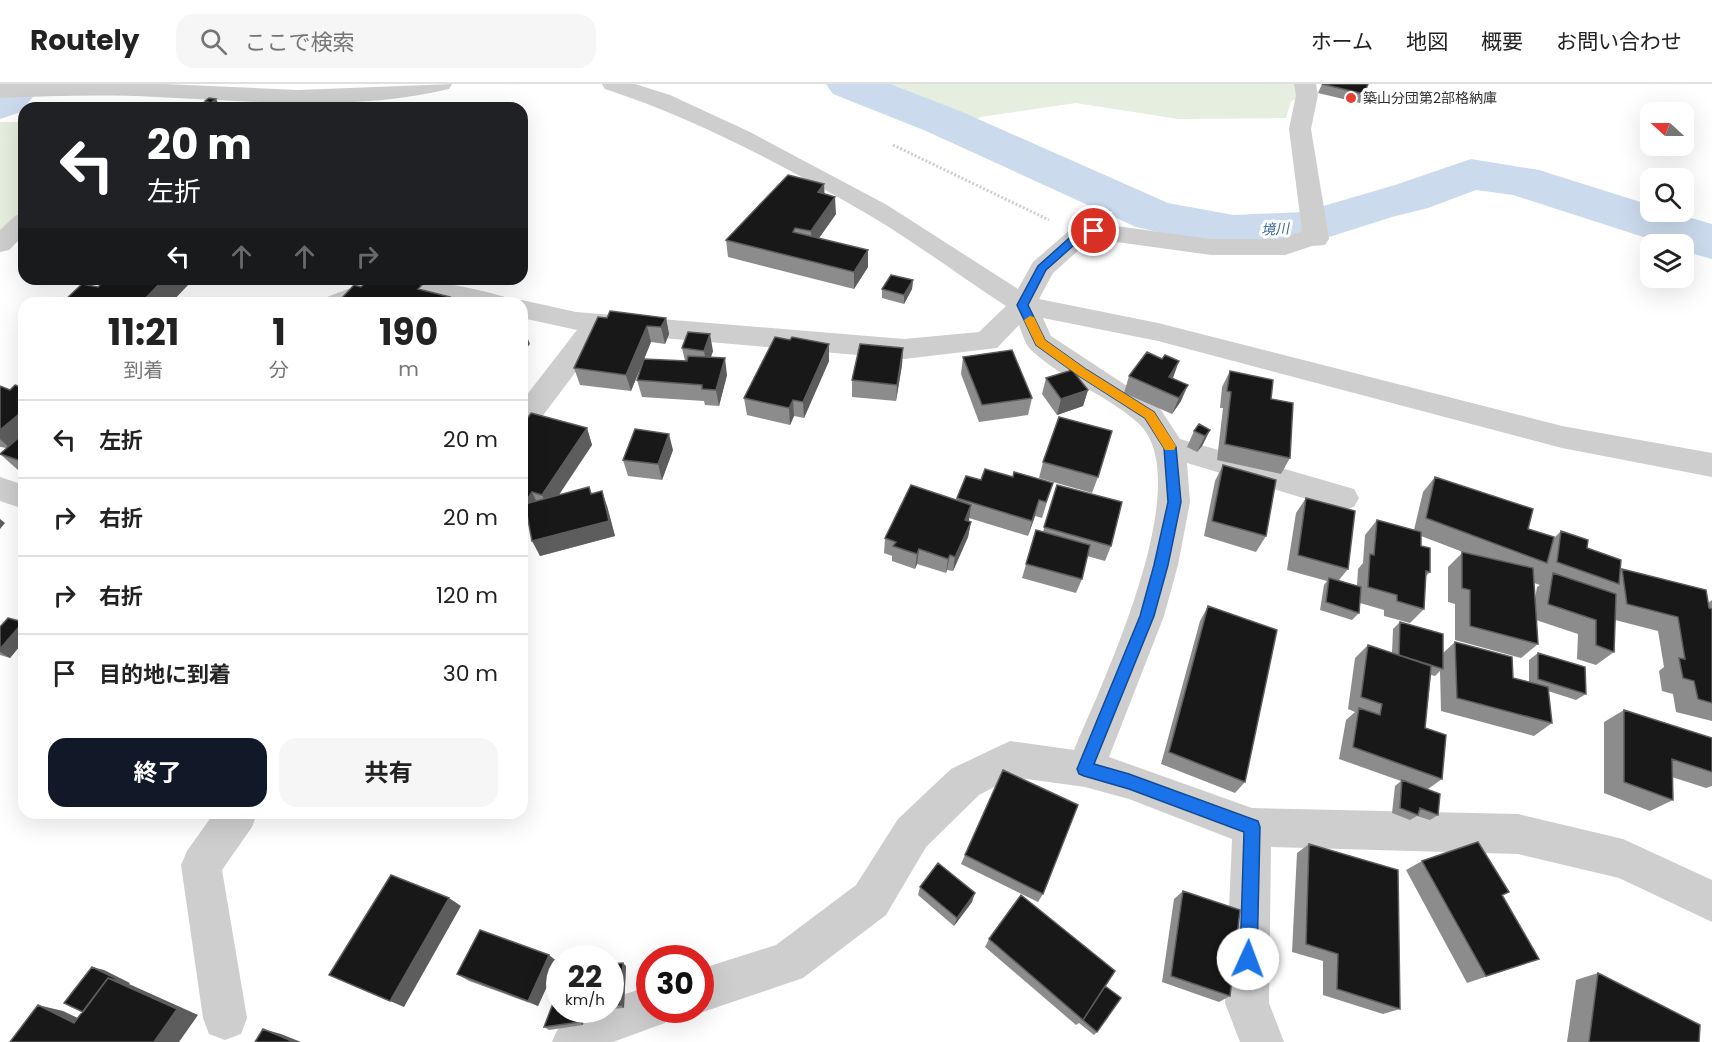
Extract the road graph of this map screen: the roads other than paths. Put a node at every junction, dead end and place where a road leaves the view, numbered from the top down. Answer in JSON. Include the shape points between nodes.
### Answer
{"nodes":[{"id":1,"x":441,"y":84,"type":"edge"},
{"id":2,"x":613,"y":84,"type":"edge"},
{"id":3,"x":1305,"y":84,"type":"edge"},
{"id":4,"x":0,"y":91,"type":"edge"},
{"id":5,"x":199,"y":100,"type":"edge"},
{"id":6,"x":18,"y":227,"type":"edge"},
{"id":7,"x":0,"y":244,"type":"edge"},
{"id":8,"x":383,"y":285,"type":"edge"},
{"id":9,"x":393,"y":285,"type":"edge"},
{"id":10,"x":352,"y":297,"type":"edge"},
{"id":11,"x":470,"y":297,"type":"edge"},
{"id":12,"x":1023,"y":305,"type":"junction"},
{"id":13,"x":528,"y":310,"type":"edge"},
{"id":14,"x":598,"y":323,"type":"junction"},
{"id":15,"x":528,"y":414,"type":"edge"},
{"id":16,"x":1170,"y":447,"type":"junction"},
{"id":17,"x":1712,"y":465,"type":"edge"},
{"id":18,"x":0,"y":489,"type":"edge"},
{"id":19,"x":18,"y":495,"type":"edge"},
{"id":20,"x":1343,"y":498,"type":"dead end"},
{"id":21,"x":1084,"y":769,"type":"junction"},
{"id":22,"x":234,"y":819,"type":"edge"},
{"id":23,"x":1252,"y":827,"type":"junction"},
{"id":24,"x":1712,"y":901,"type":"edge"},
{"id":25,"x":714,"y":987,"type":"edge"},
{"id":26,"x":636,"y":1013,"type":"edge"},
{"id":27,"x":225,"y":1018,"type":"dead end"},
{"id":28,"x":574,"y":1042,"type":"edge"},
{"id":29,"x":1262,"y":1042,"type":"edge"}],
"edges":[{"from":1,"to":5,"type":"street","via":[[371,94]]},
{"from":2,"to":12,"type":"street","via":[[662,100],[878,210]]},
{"from":3,"to":12,"type":"street","via":[[1307,95],[1300,129],[1316,239],[1311,237],[1285,247],[1211,247],[1094,231],[1080,235],[1042,268]]},
{"from":4,"to":5,"type":"street","via":[[153,90]]},
{"from":6,"to":7,"type":"street"},
{"from":8,"to":10,"type":"street"},
{"from":9,"to":11,"type":"street"},
{"from":12,"to":14,"type":"street","via":[[987,341],[904,349]]},
{"from":12,"to":16,"type":"street","via":[[1040,342],[1149,415]]},
{"from":12,"to":17,"type":"street","via":[[1158,332],[1562,437]]},
{"from":13,"to":14,"type":"street"},
{"from":14,"to":15,"type":"street"},
{"from":16,"to":20,"type":"street"},
{"from":16,"to":21,"type":"street","via":[[1174,502],[1161,565],[1147,616]]},
{"from":18,"to":19,"type":"street"},
{"from":21,"to":23,"type":"street","via":[[1129,781]]},
{"from":21,"to":25,"type":"street","via":[[1010,759],[965,782],[912,833],[871,900],[789,963]]},
{"from":22,"to":27,"type":"street","via":[[201,865]]},
{"from":23,"to":24,"type":"street","via":[[1518,834],[1623,859]]},
{"from":23,"to":29,"type":"street","via":[[1247,1003]]},
{"from":26,"to":28,"type":"street","via":[[592,1027]]}]}
